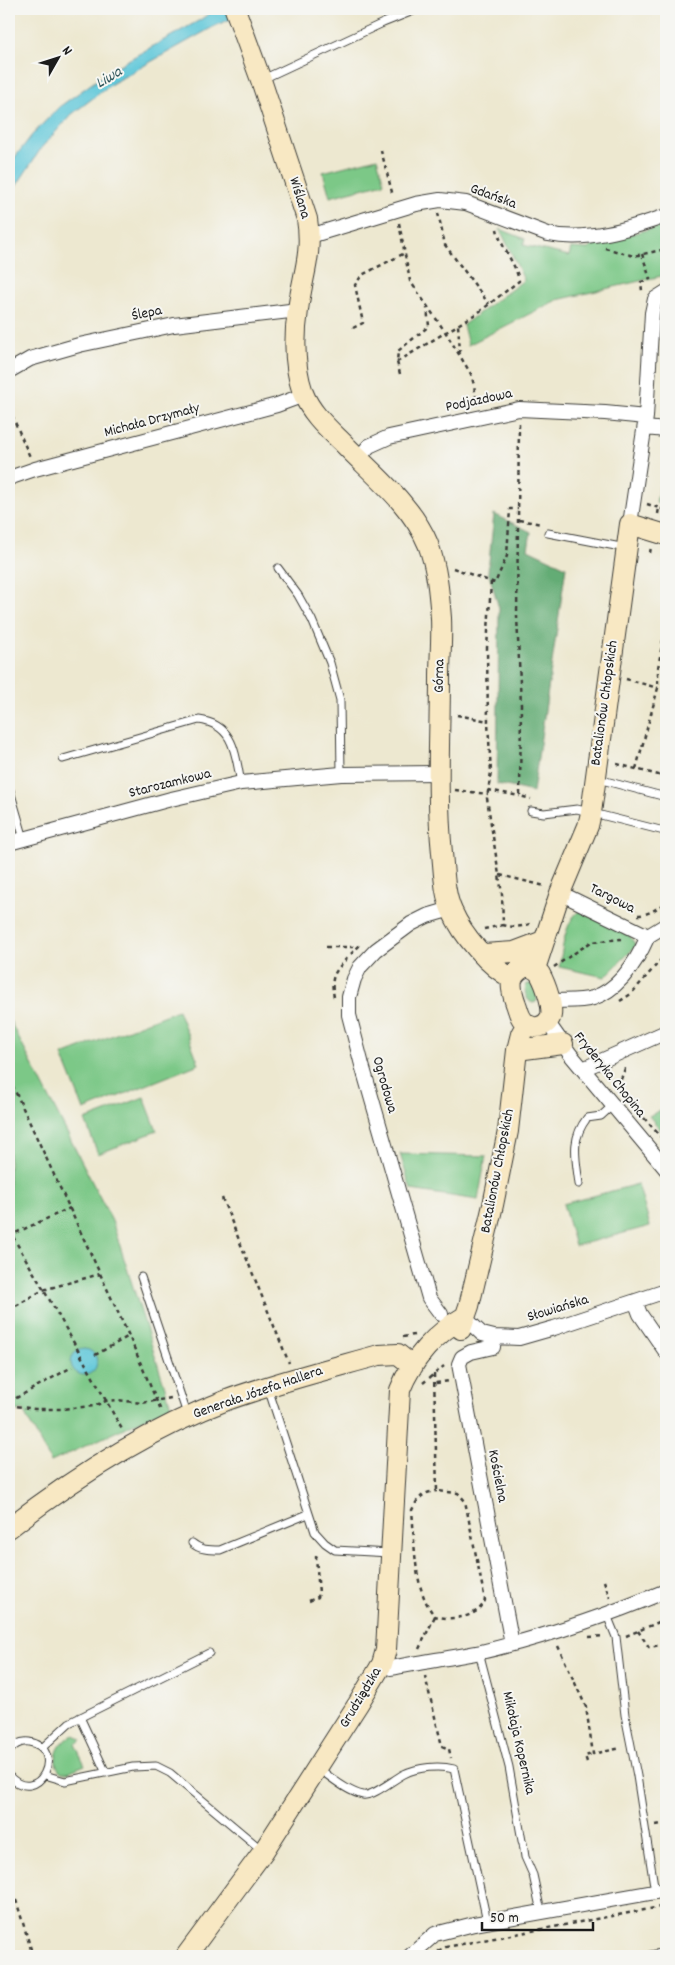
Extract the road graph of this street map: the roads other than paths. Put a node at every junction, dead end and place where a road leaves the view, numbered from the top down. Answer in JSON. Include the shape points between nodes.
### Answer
{"nodes":[{"id":1,"x":235,"y":9,"type":"edge"},
{"id":2,"x":418,"y":9,"type":"edge"},
{"id":3,"x":262,"y":80,"type":"junction"},
{"id":4,"x":666,"y":216,"type":"edge"},
{"id":5,"x":310,"y":236,"type":"junction"},
{"id":6,"x":666,"y":292,"type":"edge"},
{"id":7,"x":298,"y":310,"type":"junction"},
{"id":8,"x":9,"y":371,"type":"edge"},
{"id":9,"x":304,"y":395,"type":"junction"},
{"id":10,"x":646,"y":423,"type":"junction"},
{"id":11,"x":666,"y":430,"type":"edge"},
{"id":12,"x":358,"y":459,"type":"junction"},
{"id":13,"x":9,"y":478,"type":"edge"},
{"id":14,"x":630,"y":524,"type":"junction"},
{"id":15,"x":548,"y":533,"type":"dead end"},
{"id":16,"x":666,"y":535,"type":"edge"},
{"id":17,"x":626,"y":548,"type":"junction"},
{"id":18,"x":278,"y":568,"type":"dead end"},
{"id":19,"x":63,"y":759,"type":"dead end"},
{"id":20,"x":341,"y":774,"type":"junction"},
{"id":21,"x":595,"y":779,"type":"junction"},
{"id":22,"x":445,"y":781,"type":"junction"},
{"id":23,"x":241,"y":783,"type":"junction"},
{"id":24,"x":9,"y":787,"type":"edge"},
{"id":25,"x":666,"y":797,"type":"edge"},
{"id":26,"x":531,"y":811,"type":"dead end"},
{"id":27,"x":591,"y":813,"type":"junction"},
{"id":28,"x":664,"y":831,"type":"dead end"},
{"id":29,"x":24,"y":838,"type":"junction"},
{"id":30,"x":9,"y":843,"type":"edge"},
{"id":31,"x":556,"y":890,"type":"junction"},
{"id":32,"x":451,"y":909,"type":"junction"},
{"id":33,"x":666,"y":925,"type":"edge"},
{"id":34,"x":648,"y":936,"type":"junction"},
{"id":35,"x":543,"y":941,"type":"junction"},
{"id":36,"x":484,"y":954,"type":"junction"},
{"id":37,"x":544,"y":968,"type":"junction"},
{"id":38,"x":512,"y":978,"type":"junction"},
{"id":39,"x":550,"y":1001,"type":"junction"},
{"id":40,"x":548,"y":1023,"type":"junction"},
{"id":41,"x":526,"y":1025,"type":"junction"},
{"id":42,"x":666,"y":1032,"type":"edge"},
{"id":43,"x":563,"y":1044,"type":"junction"},
{"id":44,"x":517,"y":1050,"type":"junction"},
{"id":45,"x":583,"y":1069,"type":"junction"},
{"id":46,"x":613,"y":1105,"type":"junction"},
{"id":47,"x":666,"y":1169,"type":"edge"},
{"id":48,"x":579,"y":1184,"type":"dead end"},
{"id":49,"x":141,"y":1277,"type":"dead end"},
{"id":50,"x":666,"y":1291,"type":"edge"},
{"id":51,"x":635,"y":1301,"type":"junction"},
{"id":52,"x":441,"y":1314,"type":"dead end"},
{"id":53,"x":464,"y":1316,"type":"junction"},
{"id":54,"x":494,"y":1337,"type":"junction"},
{"id":55,"x":666,"y":1352,"type":"edge"},
{"id":56,"x":413,"y":1366,"type":"junction"},
{"id":57,"x":268,"y":1387,"type":"junction"},
{"id":58,"x":185,"y":1409,"type":"junction"},
{"id":59,"x":308,"y":1514,"type":"junction"},
{"id":60,"x":9,"y":1528,"type":"edge"},
{"id":61,"x":192,"y":1543,"type":"dead end"},
{"id":62,"x":391,"y":1553,"type":"junction"},
{"id":63,"x":666,"y":1591,"type":"edge"},
{"id":64,"x":607,"y":1615,"type":"junction"},
{"id":65,"x":512,"y":1644,"type":"junction"},
{"id":66,"x":479,"y":1652,"type":"junction"},
{"id":67,"x":209,"y":1653,"type":"dead end"},
{"id":68,"x":382,"y":1664,"type":"junction"},
{"id":69,"x":80,"y":1717,"type":"junction"},
{"id":70,"x":42,"y":1748,"type":"junction"},
{"id":71,"x":9,"y":1751,"type":"edge"},
{"id":72,"x":317,"y":1768,"type":"junction"},
{"id":73,"x":106,"y":1773,"type":"junction"},
{"id":74,"x":45,"y":1775,"type":"junction"},
{"id":75,"x":9,"y":1777,"type":"edge"},
{"id":76,"x":263,"y":1852,"type":"junction"},
{"id":77,"x":660,"y":1891,"type":"edge"},
{"id":78,"x":540,"y":1912,"type":"junction"},
{"id":79,"x":486,"y":1921,"type":"junction"},
{"id":80,"x":666,"y":1952,"type":"edge"},
{"id":81,"x":186,"y":1956,"type":"edge"},
{"id":82,"x":410,"y":1956,"type":"edge"},
{"id":83,"x":646,"y":1956,"type":"edge"}],
"edges":[{"from":1,"to":3,"type":"street","name":"Wiślana"},
{"from":2,"to":3,"type":"lane"},
{"from":3,"to":5,"type":"street","name":"Wiślana"},
{"from":4,"to":5,"type":"street","name":"Gdańska","via":[[588,236],[562,237],[466,203],[440,200]]},
{"from":5,"to":7,"type":"street","name":"Wiślana"},
{"from":6,"to":10,"type":"street","name":"Batalionów Chłopskich","via":[[655,300],[652,313]]},
{"from":7,"to":8,"type":"street","name":"Ślepa","via":[[174,325],[79,345],[30,359]]},
{"from":7,"to":9,"type":"street","name":"Wiślana","via":[[295,343]]},
{"from":9,"to":12,"type":"street","name":"Górna","via":[[314,412]]},
{"from":9,"to":13,"type":"street","name":"Michała Drzymały"},
{"from":10,"to":11,"type":"street","name":"Podjazdowa"},
{"from":10,"to":12,"type":"street","name":"Podjazdowa","via":[[605,413],[519,409],[389,437],[369,446]]},
{"from":10,"to":14,"type":"street","name":"Batalionów Chłopskich"},
{"from":12,"to":22,"type":"street","name":"Górna","via":[[412,517],[433,559],[441,621]]},
{"from":14,"to":16,"type":"street"},
{"from":14,"to":17,"type":"street","name":"Batalionów Chłopskich"},
{"from":15,"to":17,"type":"lane"},
{"from":17,"to":21,"type":"street","name":"Batalionów Chłopskich"},
{"from":18,"to":20,"type":"lane","via":[[312,620],[330,663],[340,700]]},
{"from":19,"to":23,"type":"lane","via":[[199,720],[219,725],[230,739]]},
{"from":20,"to":22,"type":"street","name":"Starozamkowa"},
{"from":20,"to":23,"type":"street","name":"Starozamkowa"},
{"from":21,"to":25,"type":"lane"},
{"from":21,"to":27,"type":"street","name":"Batalionów Chłopskich"},
{"from":22,"to":32,"type":"street","name":"Górna","via":[[440,835],[445,888]]},
{"from":23,"to":29,"type":"street","name":"Starozamkowa"},
{"from":24,"to":29,"type":"lane"},
{"from":26,"to":27,"type":"lane","via":[[544,813],[577,809]]},
{"from":27,"to":28,"type":"lane"},
{"from":27,"to":31,"type":"street","name":"Batalionów Chłopskich","via":[[588,826]]},
{"from":29,"to":30,"type":"street","name":"Starozamkowa"},
{"from":31,"to":34,"type":"street","name":"Targowa"},
{"from":31,"to":35,"type":"street","name":"Batalionów Chłopskich"},
{"from":32,"to":36,"type":"street","name":"Górna","via":[[461,928]]},
{"from":32,"to":52,"type":"street","name":"Ogrodowa","via":[[411,924],[376,950],[360,967],[349,997],[349,1015],[362,1065],[428,1298]]},
{"from":33,"to":34,"type":"street"},
{"from":34,"to":39,"type":"street","via":[[638,960],[612,988],[592,998]]},
{"from":35,"to":36,"type":"street","via":[[514,952]]},
{"from":35,"to":37,"type":"street","name":"Batalionów Chłopskich"},
{"from":36,"to":38,"type":"street","name":"Górna","via":[[502,973]]},
{"from":37,"to":38,"type":"street","via":[[527,966]]},
{"from":37,"to":39,"type":"street","via":[[540,974]]},
{"from":38,"to":41,"type":"street","via":[[510,988]]},
{"from":39,"to":40,"type":"street","via":[[552,1016]]},
{"from":40,"to":41,"type":"street","via":[[535,1028]]},
{"from":40,"to":43,"type":"street","name":"Fryderyka Chopina"},
{"from":41,"to":44,"type":"street","name":"Batalionów Chłopskich","via":[[520,1034]]},
{"from":42,"to":45,"type":"street"},
{"from":43,"to":44,"type":"street"},
{"from":43,"to":45,"type":"street","name":"Fryderyka Chopina"},
{"from":44,"to":53,"type":"street","name":"Batalionów Chłopskich","via":[[508,1130],[495,1196]]},
{"from":45,"to":46,"type":"street","name":"Fryderyka Chopina"},
{"from":46,"to":47,"type":"street","name":"Fryderyka Chopina"},
{"from":46,"to":48,"type":"lane","via":[[601,1116],[587,1118],[578,1130],[575,1152]]},
{"from":49,"to":58,"type":"lane"},
{"from":50,"to":51,"type":"street","name":"Słowiańska"},
{"from":51,"to":54,"type":"street","name":"Słowiańska","via":[[519,1338]]},
{"from":51,"to":55,"type":"street"},
{"from":53,"to":54,"type":"street","name":"Słowiańska","via":[[482,1334]]},
{"from":53,"to":56,"type":"street","via":[[432,1341]]},
{"from":53,"to":56,"type":"street","name":"Batalionów Chłopskich","via":[[459,1334],[440,1352]]},
{"from":54,"to":65,"type":"street","name":"Kościelna","via":[[493,1347],[471,1352],[462,1357],[459,1364]]},
{"from":56,"to":57,"type":"street","name":"Generała Józefa Hallera","via":[[398,1354],[380,1355]]},
{"from":56,"to":62,"type":"street","name":"Grudziądzka","via":[[400,1390]]},
{"from":57,"to":58,"type":"street","name":"Generała Józefa Hallera"},
{"from":57,"to":59,"type":"lane"},
{"from":58,"to":60,"type":"street","name":"Generała Józefa Hallera","via":[[56,1492]]},
{"from":59,"to":61,"type":"lane","via":[[220,1550],[205,1550]]},
{"from":59,"to":62,"type":"lane","via":[[315,1532],[335,1550]]},
{"from":62,"to":68,"type":"street","name":"Grudziądzka","via":[[386,1650]]},
{"from":63,"to":64,"type":"street"},
{"from":64,"to":65,"type":"street"},
{"from":64,"to":77,"type":"lane","via":[[616,1637],[630,1746]]},
{"from":65,"to":66,"type":"street"},
{"from":66,"to":68,"type":"street","via":[[390,1668]]},
{"from":66,"to":78,"type":"lane","name":"Mikołaja Kopernika","via":[[509,1766],[525,1858],[533,1876]]},
{"from":67,"to":69,"type":"lane"},
{"from":68,"to":72,"type":"street","name":"Grudziądzka"},
{"from":69,"to":70,"type":"lane","via":[[60,1730]]},
{"from":69,"to":73,"type":"lane"},
{"from":70,"to":71,"type":"lane","via":[[28,1742],[20,1743]]},
{"from":70,"to":74,"type":"lane","via":[[48,1761]]},
{"from":72,"to":76,"type":"street","name":"Grudziądzka"},
{"from":72,"to":79,"type":"lane","via":[[365,1796],[406,1773],[430,1767],[454,1769]]},
{"from":73,"to":74,"type":"lane","via":[[65,1781]]},
{"from":73,"to":76,"type":"lane","via":[[156,1766],[170,1773]]},
{"from":74,"to":75,"type":"lane","via":[[32,1785],[16,1783]]},
{"from":76,"to":81,"type":"street","name":"Grudziądzka"},
{"from":77,"to":78,"type":"street"},
{"from":78,"to":79,"type":"street"},
{"from":79,"to":82,"type":"street","via":[[435,1934]]},
{"from":80,"to":83,"type":"lane"}]}
